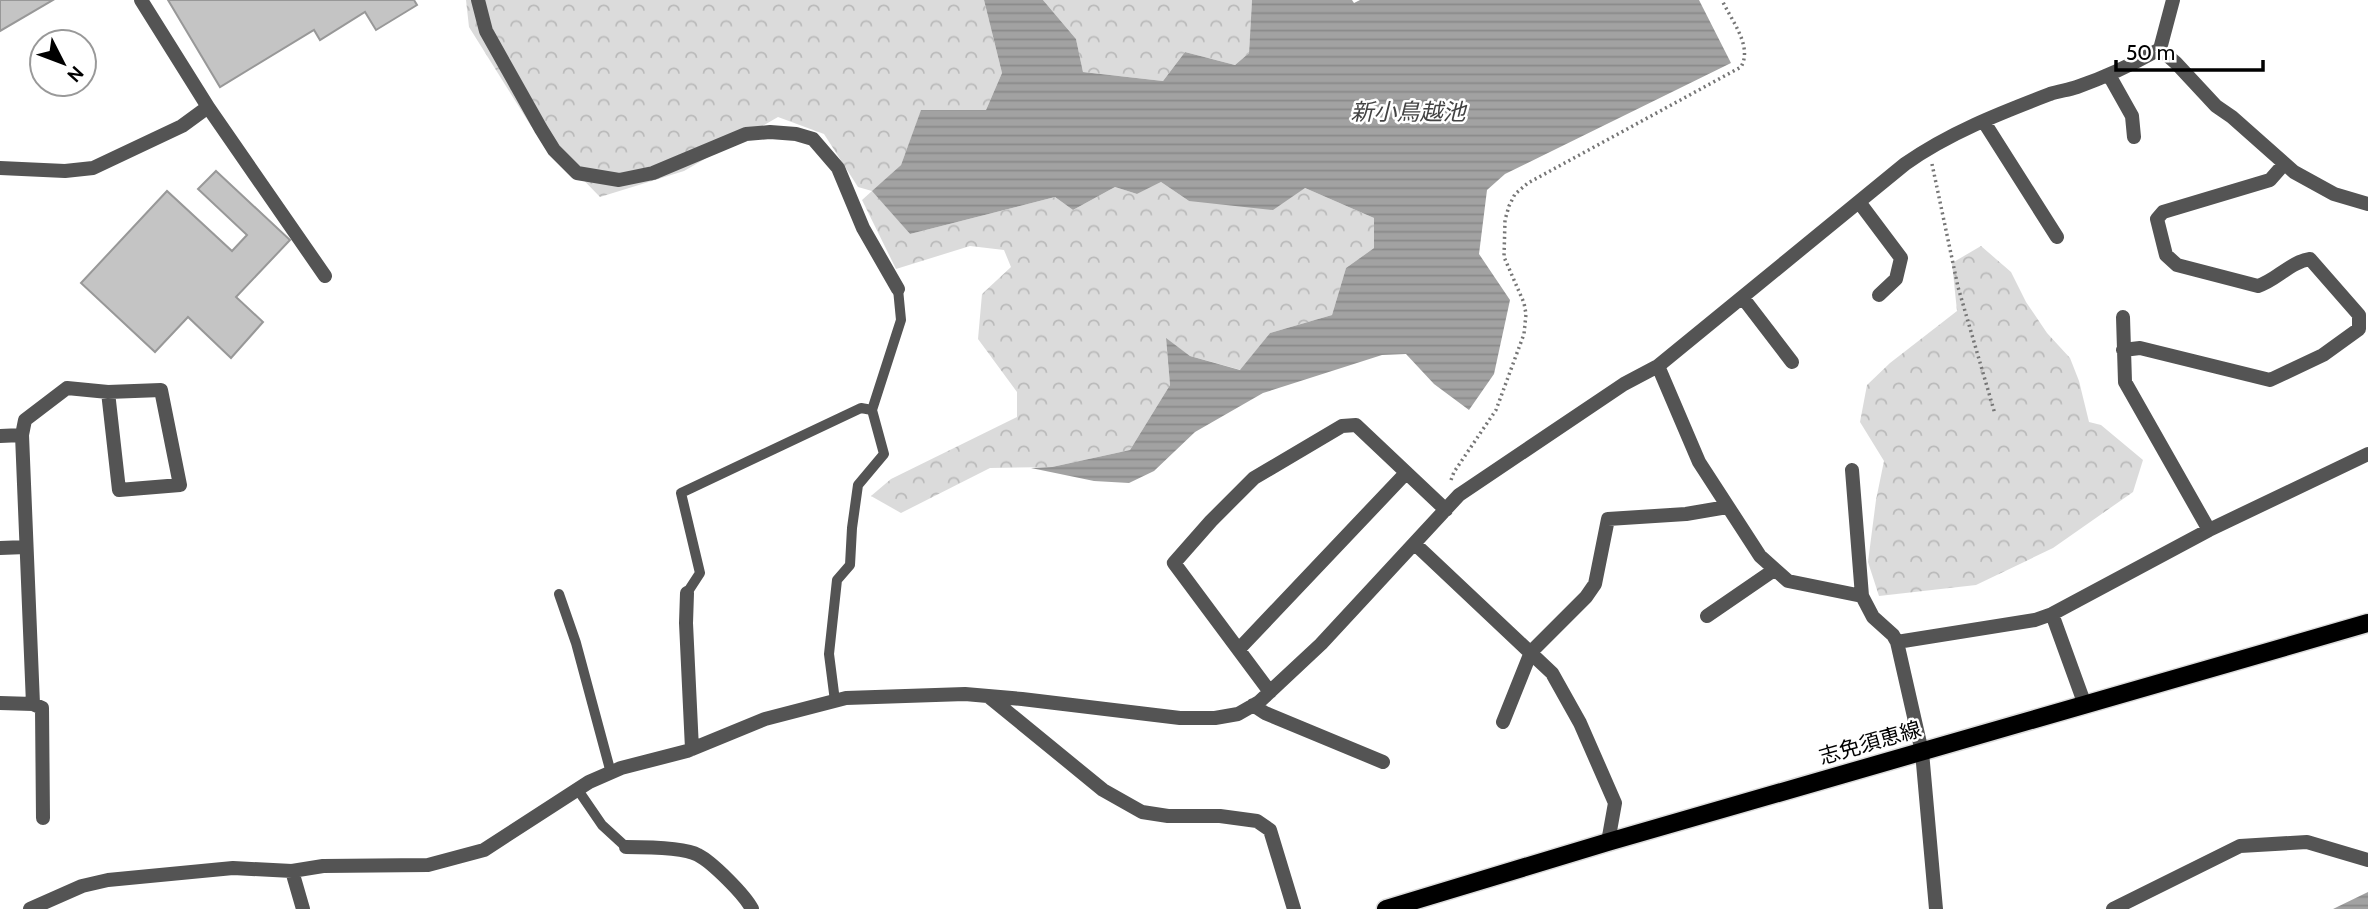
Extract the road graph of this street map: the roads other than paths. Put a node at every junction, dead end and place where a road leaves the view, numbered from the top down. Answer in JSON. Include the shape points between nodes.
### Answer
{"nodes":[{"id":1,"x":141,"y":0,"type":"edge"},
{"id":2,"x":478,"y":0,"type":"edge"},
{"id":3,"x":2173,"y":0,"type":"edge"},
{"id":4,"x":2160,"y":49,"type":"junction"},
{"id":5,"x":2109,"y":75,"type":"junction"},
{"id":6,"x":208,"y":107,"type":"junction"},
{"id":7,"x":1984,"y":122,"type":"junction"},
{"id":8,"x":2134,"y":137,"type":"dead end"},
{"id":9,"x":2284,"y":164,"type":"junction"},
{"id":10,"x":0,"y":168,"type":"edge"},
{"id":11,"x":1858,"y":202,"type":"junction"},
{"id":12,"x":2368,"y":204,"type":"edge"},
{"id":13,"x":2057,"y":237,"type":"dead end"},
{"id":14,"x":325,"y":276,"type":"dead end"},
{"id":15,"x":898,"y":289,"type":"joint"},
{"id":16,"x":1879,"y":295,"type":"dead end"},
{"id":17,"x":1743,"y":298,"type":"junction"},
{"id":18,"x":2123,"y":317,"type":"dead end"},
{"id":19,"x":2123,"y":350,"type":"junction"},
{"id":20,"x":1792,"y":362,"type":"dead end"},
{"id":21,"x":1658,"y":366,"type":"junction"},
{"id":22,"x":108,"y":392,"type":"junction"},
{"id":23,"x":872,"y":410,"type":"junction"},
{"id":24,"x":22,"y":435,"type":"junction"},
{"id":25,"x":0,"y":436,"type":"edge"},
{"id":26,"x":2368,"y":454,"type":"edge"},
{"id":27,"x":1852,"y":470,"type":"dead end"},
{"id":28,"x":1405,"y":474,"type":"junction"},
{"id":29,"x":1727,"y":507,"type":"junction"},
{"id":30,"x":1446,"y":510,"type":"junction"},
{"id":31,"x":2209,"y":530,"type":"junction"},
{"id":32,"x":1415,"y":544,"type":"junction"},
{"id":33,"x":26,"y":547,"type":"junction"},
{"id":34,"x":0,"y":548,"type":"edge"},
{"id":35,"x":1774,"y":570,"type":"junction"},
{"id":36,"x":687,"y":593,"type":"joint"},
{"id":37,"x":559,"y":594,"type":"dead end"},
{"id":38,"x":1861,"y":596,"type":"junction"},
{"id":39,"x":2052,"y":614,"type":"junction"},
{"id":40,"x":1707,"y":616,"type":"dead end"},
{"id":41,"x":2368,"y":623,"type":"edge"},
{"id":42,"x":1897,"y":642,"type":"junction"},
{"id":43,"x":1239,"y":649,"type":"junction"},
{"id":44,"x":1531,"y":652,"type":"junction"},
{"id":45,"x":1270,"y":692,"type":"junction"},
{"id":46,"x":988,"y":696,"type":"junction"},
{"id":47,"x":835,"y":701,"type":"junction"},
{"id":48,"x":0,"y":703,"type":"edge"},
{"id":49,"x":33,"y":704,"type":"junction"},
{"id":50,"x":1253,"y":705,"type":"junction"},
{"id":51,"x":2085,"y":705,"type":"junction"},
{"id":52,"x":1503,"y":722,"type":"dead end"},
{"id":53,"x":692,"y":749,"type":"junction"},
{"id":54,"x":1922,"y":752,"type":"junction"},
{"id":55,"x":1383,"y":762,"type":"dead end"},
{"id":56,"x":611,"y":773,"type":"junction"},
{"id":57,"x":578,"y":790,"type":"junction"},
{"id":58,"x":43,"y":818,"type":"dead end"},
{"id":59,"x":1608,"y":842,"type":"junction"},
{"id":60,"x":626,"y":847,"type":"joint"},
{"id":61,"x":2368,"y":860,"type":"edge"},
{"id":62,"x":292,"y":870,"type":"junction"},
{"id":63,"x":30,"y":909,"type":"edge"},
{"id":64,"x":303,"y":909,"type":"edge"},
{"id":65,"x":752,"y":909,"type":"edge"},
{"id":66,"x":1294,"y":909,"type":"edge"},
{"id":67,"x":1386,"y":909,"type":"edge"},
{"id":68,"x":1936,"y":909,"type":"edge"},
{"id":69,"x":2113,"y":909,"type":"edge"}],
"edges":[{"from":1,"to":6,"type":"street"},
{"from":2,"to":15,"type":"street","via":[[486,31],[541,129],[577,173],[619,180],[653,173],[746,134],[770,132],[813,139],[838,168],[863,228]]},
{"from":3,"to":4,"type":"street"},
{"from":4,"to":5,"type":"street"},
{"from":4,"to":9,"type":"street","via":[[2216,106]]},
{"from":5,"to":7,"type":"street"},
{"from":5,"to":8,"type":"street","via":[[2132,116]]},
{"from":6,"to":10,"type":"street","via":[[181,126],[93,168]]},
{"from":6,"to":14,"type":"street"},
{"from":7,"to":11,"type":"street","via":[[1929,147]]},
{"from":7,"to":13,"type":"street"},
{"from":9,"to":12,"type":"street","via":[[2316,186]]},
{"from":9,"to":19,"type":"street","via":[[2270,180],[2163,212],[2157,219],[2166,255],[2176,265],[2258,286],[2310,258],[2360,315],[2359,329],[2323,355],[2270,380],[2140,348]]},
{"from":11,"to":16,"type":"street","via":[[1901,258],[1896,279]]},
{"from":11,"to":17,"type":"street"},
{"from":15,"to":23,"type":"lane","via":[[901,320]]},
{"from":17,"to":20,"type":"street"},
{"from":17,"to":21,"type":"street"},
{"from":18,"to":19,"type":"street"},
{"from":19,"to":31,"type":"street","via":[[2126,382]]},
{"from":21,"to":29,"type":"street","via":[[1699,462]]},
{"from":21,"to":30,"type":"street","via":[[1459,495]]},
{"from":22,"to":22,"type":"street","via":[[161,390],[180,485],[119,489]]},
{"from":22,"to":24,"type":"street","via":[[67,388],[25,421]]},
{"from":23,"to":36,"type":"lane","via":[[861,408],[681,493],[699,573]]},
{"from":23,"to":47,"type":"lane","via":[[884,454],[859,485],[850,565],[837,580],[829,654]]},
{"from":24,"to":25,"type":"street"},
{"from":24,"to":33,"type":"street"},
{"from":26,"to":31,"type":"street"},
{"from":27,"to":38,"type":"street"},
{"from":28,"to":30,"type":"street"},
{"from":28,"to":43,"type":"street"},
{"from":28,"to":43,"type":"street","via":[[1356,425],[1342,426],[1254,478],[1212,521],[1174,563]]},
{"from":29,"to":35,"type":"street"},
{"from":29,"to":44,"type":"street","via":[[1608,519],[1595,584]]},
{"from":30,"to":32,"type":"street"},
{"from":31,"to":39,"type":"street"},
{"from":32,"to":44,"type":"street"},
{"from":32,"to":45,"type":"street"},
{"from":33,"to":34,"type":"street"},
{"from":33,"to":49,"type":"street"},
{"from":35,"to":38,"type":"street","via":[[1788,581]]},
{"from":35,"to":40,"type":"street"},
{"from":36,"to":53,"type":"street"},
{"from":37,"to":56,"type":"lane"},
{"from":38,"to":42,"type":"street"},
{"from":39,"to":42,"type":"street"},
{"from":39,"to":51,"type":"street"},
{"from":41,"to":51,"type":"main road","name":"志免須恵線"},
{"from":42,"to":54,"type":"street"},
{"from":43,"to":45,"type":"street"},
{"from":44,"to":52,"type":"street"},
{"from":44,"to":59,"type":"street","via":[[1552,673],[1580,723],[1615,803]]},
{"from":45,"to":50,"type":"street"},
{"from":46,"to":47,"type":"street"},
{"from":46,"to":50,"type":"street","via":[[1180,718],[1214,718]]},
{"from":46,"to":66,"type":"street","via":[[1103,790],[1142,812],[1220,816],[1264,825],[1270,830]]},
{"from":47,"to":53,"type":"street","via":[[765,719]]},
{"from":48,"to":49,"type":"street"},
{"from":49,"to":58,"type":"street","via":[[42,708]]},
{"from":50,"to":55,"type":"street"},
{"from":51,"to":54,"type":"main road","name":"志免須恵線"},
{"from":53,"to":56,"type":"street"},
{"from":54,"to":59,"type":"main road","name":"志免須恵線"},
{"from":54,"to":68,"type":"street"},
{"from":56,"to":57,"type":"street"},
{"from":57,"to":60,"type":"lane","via":[[602,825]]},
{"from":57,"to":62,"type":"street","via":[[484,850],[428,865]]},
{"from":59,"to":67,"type":"main road","name":"志免須恵線"},
{"from":60,"to":65,"type":"street","via":[[697,854],[746,897]]},
{"from":61,"to":69,"type":"street","via":[[2307,842],[2241,846]]},
{"from":62,"to":63,"type":"street","via":[[233,867],[108,880]]},
{"from":62,"to":64,"type":"street"}]}
